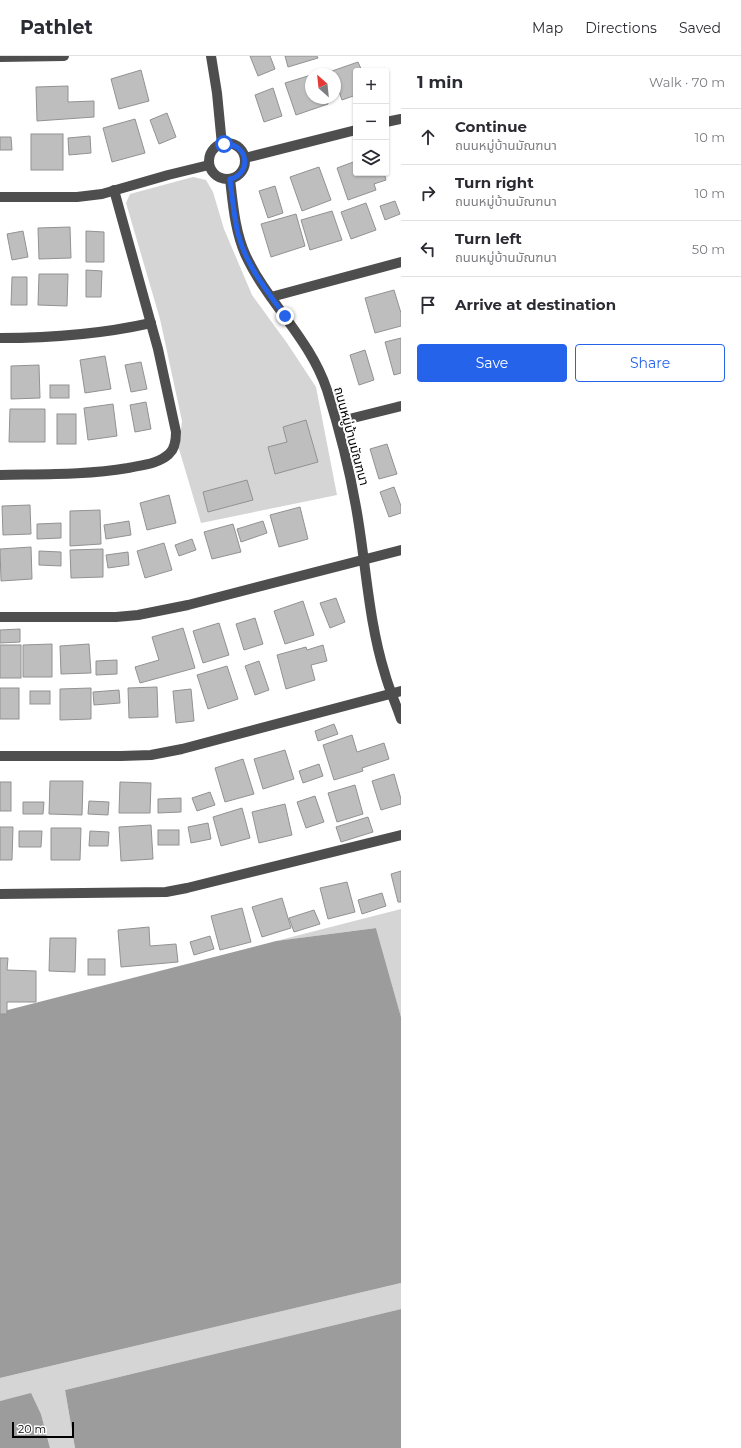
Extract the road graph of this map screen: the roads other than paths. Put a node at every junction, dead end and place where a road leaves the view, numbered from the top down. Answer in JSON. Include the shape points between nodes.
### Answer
{"nodes":[{"id":1,"x":64,"y":56,"type":"edge"},
{"id":2,"x":211,"y":56,"type":"edge"},
{"id":3,"x":0,"y":57,"type":"edge"},
{"id":4,"x":401,"y":119,"type":"edge"},
{"id":5,"x":389,"y":121,"type":"edge"},
{"id":6,"x":353,"y":131,"type":"edge"},
{"id":7,"x":222,"y":145,"type":"junction"},
{"id":8,"x":244,"y":158,"type":"junction"},
{"id":9,"x":209,"y":165,"type":"junction"},
{"id":10,"x":230,"y":179,"type":"junction"},
{"id":11,"x":114,"y":190,"type":"junction"},
{"id":12,"x":0,"y":197,"type":"edge"},
{"id":13,"x":401,"y":262,"type":"edge"},
{"id":14,"x":271,"y":297,"type":"junction"},
{"id":15,"x":151,"y":323,"type":"junction"},
{"id":16,"x":0,"y":338,"type":"edge"},
{"id":17,"x":401,"y":406,"type":"edge"},
{"id":18,"x":337,"y":422,"type":"junction"},
{"id":19,"x":0,"y":475,"type":"edge"},
{"id":20,"x":401,"y":550,"type":"edge"},
{"id":21,"x":364,"y":559,"type":"junction"},
{"id":22,"x":0,"y":617,"type":"edge"},
{"id":23,"x":396,"y":692,"type":"edge"},
{"id":24,"x":401,"y":719,"type":"edge"},
{"id":25,"x":0,"y":756,"type":"edge"},
{"id":26,"x":401,"y":835,"type":"edge"},
{"id":27,"x":0,"y":894,"type":"edge"}],
"edges":[{"from":1,"to":3,"type":"street"},
{"from":2,"to":7,"type":"street","via":[[218,93]]},
{"from":4,"to":5,"type":"street"},
{"from":6,"to":8,"type":"street"},
{"from":7,"to":8,"type":"street","via":[[235,145],[243,152]]},
{"from":7,"to":9,"type":"street","via":[[212,151]]},
{"from":8,"to":10,"type":"street","via":[[244,168],[240,174]]},
{"from":9,"to":10,"type":"street","via":[[218,177]]},
{"from":9,"to":11,"type":"street"},
{"from":10,"to":14,"type":"street","name":"ถนนหมู่บ้านมัณฑนา","via":[[238,234],[246,256]]},
{"from":11,"to":12,"type":"street","via":[[78,197]]},
{"from":11,"to":15,"type":"street"},
{"from":13,"to":14,"type":"street"},
{"from":14,"to":18,"type":"street","name":"ถนนหมู่บ้านมัณฑนา","via":[[308,350],[326,388]]},
{"from":15,"to":16,"type":"street","via":[[64,336]]},
{"from":15,"to":19,"type":"street","via":[[176,432],[176,443],[170,454],[161,460],[114,470],[77,474]]},
{"from":17,"to":18,"type":"street"},
{"from":18,"to":21,"type":"street","name":"ถนนหมู่บ้านมัณฑนา","via":[[356,507]]},
{"from":20,"to":21,"type":"street"},
{"from":21,"to":22,"type":"street","via":[[138,615]]},
{"from":21,"to":23,"type":"street","name":"ถนนหมู่บ้านมัณฑนา","via":[[384,673]]},
{"from":23,"to":24,"type":"street","name":"ถนนหมู่บ้านมัณฑนา"},
{"from":23,"to":25,"type":"street","via":[[151,755]]},
{"from":26,"to":27,"type":"street","via":[[166,892]]}]}
